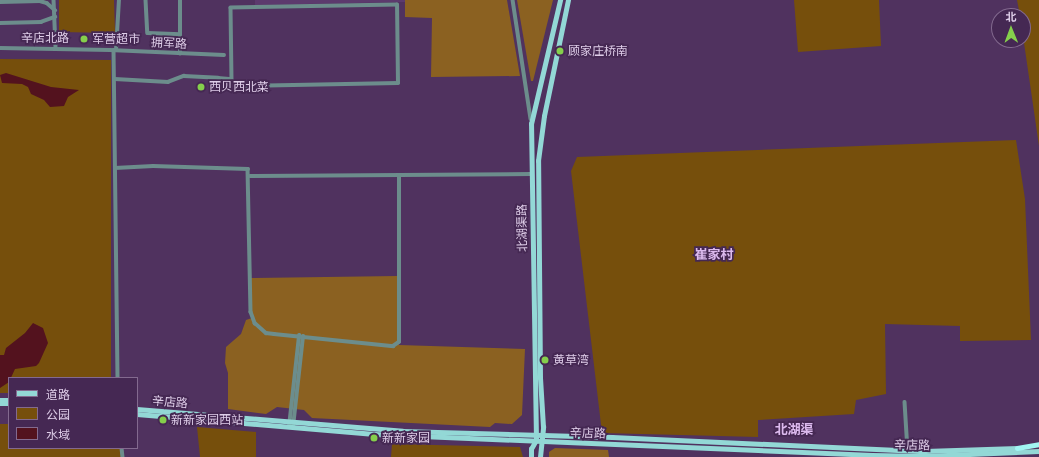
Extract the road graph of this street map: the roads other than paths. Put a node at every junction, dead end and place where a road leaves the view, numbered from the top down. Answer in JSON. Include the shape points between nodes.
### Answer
{"nodes":[{"id":1,"x":54,"y":0,"type":"edge"},
{"id":2,"x":119,"y":0,"type":"edge"},
{"id":3,"x":146,"y":0,"type":"edge"},
{"id":4,"x":180,"y":0,"type":"edge"},
{"id":5,"x":513,"y":0,"type":"edge"},
{"id":6,"x":560,"y":0,"type":"edge"},
{"id":7,"x":568,"y":0,"type":"edge"},
{"id":8,"x":0,"y":2,"type":"edge"},
{"id":9,"x":55,"y":10,"type":"junction"},
{"id":10,"x":55,"y":17,"type":"junction"},
{"id":11,"x":0,"y":23,"type":"edge"},
{"id":12,"x":180,"y":34,"type":"junction"},
{"id":13,"x":0,"y":48,"type":"edge"},
{"id":14,"x":56,"y":48,"type":"junction"},
{"id":15,"x":115,"y":50,"type":"junction"},
{"id":16,"x":180,"y":54,"type":"junction"},
{"id":17,"x":224,"y":55,"type":"dead end"},
{"id":18,"x":114,"y":79,"type":"junction"},
{"id":19,"x":232,"y":81,"type":"junction"},
{"id":20,"x":531,"y":124,"type":"junction"},
{"id":21,"x":115,"y":168,"type":"junction"},
{"id":22,"x":531,"y":174,"type":"junction"},
{"id":23,"x":250,"y":176,"type":"junction"},
{"id":24,"x":399,"y":176,"type":"junction"},
{"id":25,"x":301,"y":337,"type":"junction"},
{"id":26,"x":118,"y":377,"type":"edge"},
{"id":27,"x":905,"y":402,"type":"dead end"},
{"id":28,"x":138,"y":410,"type":"edge"},
{"id":29,"x":138,"y":414,"type":"edge"},
{"id":30,"x":291,"y":425,"type":"junction"},
{"id":31,"x":543,"y":435,"type":"junction"},
{"id":32,"x":536,"y":438,"type":"junction"},
{"id":33,"x":543,"y":441,"type":"junction"},
{"id":34,"x":1039,"y":446,"type":"edge"},
{"id":35,"x":848,"y":448,"type":"junction"},
{"id":36,"x":1018,"y":448,"type":"joint"},
{"id":37,"x":908,"y":451,"type":"junction"},
{"id":38,"x":1039,"y":451,"type":"edge"},
{"id":39,"x":848,"y":453,"type":"junction"},
{"id":40,"x":894,"y":456,"type":"edge"},
{"id":41,"x":964,"y":456,"type":"edge"},
{"id":42,"x":531,"y":457,"type":"edge"},
{"id":43,"x":540,"y":457,"type":"edge"}],
"edges":[{"from":1,"to":9,"type":"street"},
{"from":2,"to":15,"type":"street"},
{"from":3,"to":12,"type":"street","via":[[148,33]]},
{"from":4,"to":12,"type":"street"},
{"from":5,"to":20,"type":"street"},
{"from":6,"to":20,"type":"main road","name":"北湖渠路"},
{"from":7,"to":31,"type":"main road","name":"北湖渠路","via":[[544,116],[538,161]]},
{"from":8,"to":9,"type":"street","via":[[40,1],[48,3]]},
{"from":9,"to":10,"type":"street"},
{"from":10,"to":11,"type":"street","via":[[41,22]]},
{"from":10,"to":14,"type":"street"},
{"from":12,"to":16,"type":"street"},
{"from":13,"to":14,"type":"street","name":"辛店北路"},
{"from":14,"to":15,"type":"street","name":"辛店北路"},
{"from":15,"to":16,"type":"street","name":"拥军路"},
{"from":15,"to":18,"type":"street"},
{"from":16,"to":17,"type":"street","name":"拥军路"},
{"from":18,"to":19,"type":"street","via":[[168,82],[184,76]]},
{"from":18,"to":21,"type":"street"},
{"from":19,"to":19,"type":"street","via":[[231,8],[397,5],[398,84],[242,86]]},
{"from":20,"to":22,"type":"main road","name":"北湖渠路"},
{"from":21,"to":23,"type":"street","via":[[244,167],[248,168]]},
{"from":21,"to":26,"type":"street"},
{"from":22,"to":24,"type":"street"},
{"from":22,"to":32,"type":"main road","name":"北湖渠路"},
{"from":23,"to":24,"type":"street"},
{"from":23,"to":25,"type":"street","via":[[252,318],[266,332]]},
{"from":24,"to":25,"type":"street","via":[[399,342],[393,346]]},
{"from":25,"to":30,"type":"street"},
{"from":27,"to":37,"type":"street"},
{"from":28,"to":30,"type":"main road","name":"辛店路"},
{"from":29,"to":30,"type":"main road","name":"辛店路"},
{"from":30,"to":32,"type":"main road","name":"辛店路"},
{"from":31,"to":32,"type":"main road","name":"辛店路"},
{"from":31,"to":33,"type":"main road","name":"北湖渠路"},
{"from":31,"to":35,"type":"main road","name":"辛店路"},
{"from":32,"to":33,"type":"main road","name":"辛店路"},
{"from":32,"to":42,"type":"main road","name":"北湖渠路","via":[[531,449]]},
{"from":33,"to":39,"type":"main road","name":"辛店路"},
{"from":33,"to":43,"type":"main road","name":"北湖渠路"},
{"from":34,"to":36,"type":"highway"},
{"from":35,"to":37,"type":"main road","name":"辛店路"},
{"from":35,"to":39,"type":"main road"},
{"from":36,"to":37,"type":"main road","name":"辛店路"},
{"from":38,"to":41,"type":"main road","name":"辛店路"},
{"from":39,"to":40,"type":"main road","name":"辛店路"},
{"from":40,"to":41,"type":"main road","name":"辛店路"}]}
